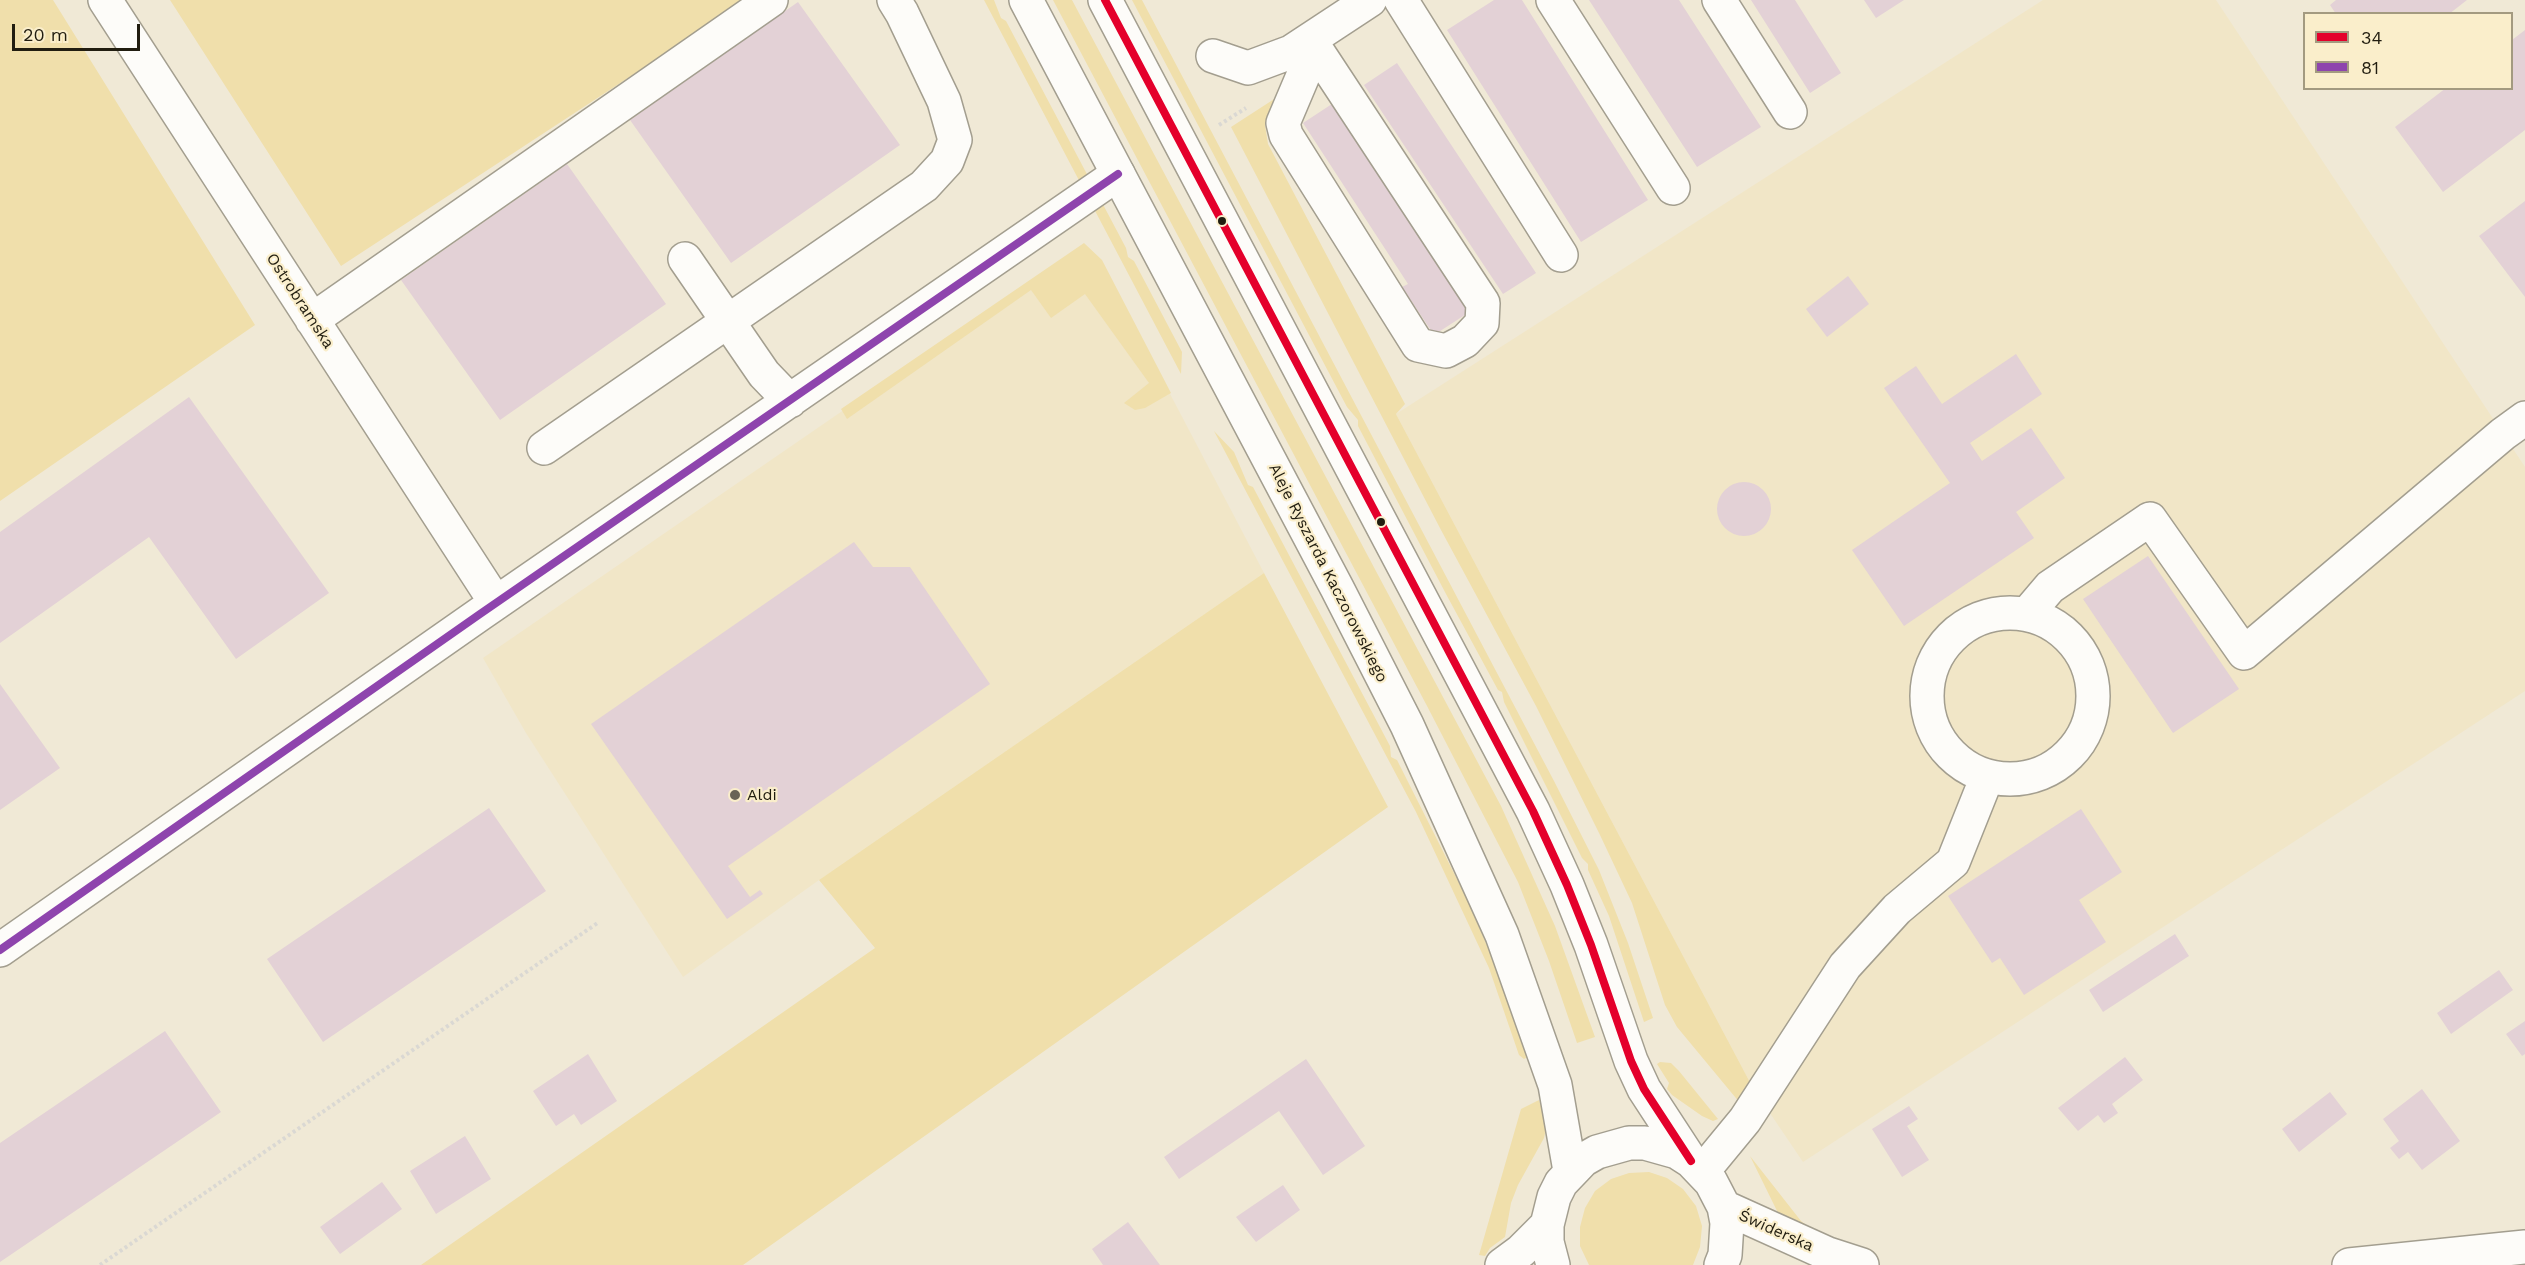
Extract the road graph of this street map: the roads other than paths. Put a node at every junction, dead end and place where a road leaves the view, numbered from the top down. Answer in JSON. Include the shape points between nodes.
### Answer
{"nodes":[{"id":1,"x":105,"y":0,"type":"edge"},
{"id":2,"x":771,"y":0,"type":"edge"},
{"id":3,"x":894,"y":0,"type":"edge"},
{"id":4,"x":1026,"y":0,"type":"edge"},
{"id":5,"x":1105,"y":0,"type":"edge"},
{"id":6,"x":1370,"y":0,"type":"edge"},
{"id":7,"x":1401,"y":0,"type":"edge"},
{"id":8,"x":1553,"y":0,"type":"edge"},
{"id":9,"x":1719,"y":0,"type":"edge"},
{"id":10,"x":1307,"y":42,"type":"junction"},
{"id":11,"x":1214,"y":56,"type":"dead end"},
{"id":12,"x":1790,"y":112,"type":"dead end"},
{"id":13,"x":1118,"y":174,"type":"junction"},
{"id":14,"x":1673,"y":189,"type":"dead end"},
{"id":15,"x":1561,"y":255,"type":"dead end"},
{"id":16,"x":685,"y":259,"type":"dead end"},
{"id":17,"x":312,"y":320,"type":"junction"},
{"id":18,"x":728,"y":321,"type":"junction"},
{"id":19,"x":790,"y":401,"type":"junction"},
{"id":20,"x":2525,"y":418,"type":"edge"},
{"id":21,"x":544,"y":448,"type":"dead end"},
{"id":22,"x":496,"y":603,"type":"junction"},
{"id":23,"x":2027,"y":614,"type":"junction"},
{"id":24,"x":1988,"y":777,"type":"junction"},
{"id":25,"x":0,"y":950,"type":"edge"},
{"id":26,"x":1697,"y":1166,"type":"junction"},
{"id":27,"x":1570,"y":1171,"type":"junction"},
{"id":28,"x":1724,"y":1207,"type":"junction"},
{"id":29,"x":1547,"y":1225,"type":"junction"},
{"id":30,"x":2525,"y":1247,"type":"edge"},
{"id":31,"x":1503,"y":1265,"type":"edge"},
{"id":32,"x":1553,"y":1265,"type":"edge"},
{"id":33,"x":1721,"y":1265,"type":"edge"},
{"id":34,"x":1862,"y":1265,"type":"edge"},
{"id":35,"x":2349,"y":1265,"type":"edge"}],
"edges":[{"from":1,"to":17,"type":"main road","name":"Ostrobramska"},
{"from":2,"to":17,"type":"main road"},
{"from":3,"to":18,"type":"main road","via":[[944,102],[955,140],[947,161],[924,186]]},
{"from":4,"to":13,"type":"main road","name":"Aleje Ryszarda Kaczorowskiego"},
{"from":5,"to":26,"type":"main road","via":[[1533,811],[1591,945],[1631,1061],[1644,1089]]},
{"from":6,"to":10,"type":"main road"},
{"from":7,"to":15,"type":"main road"},
{"from":8,"to":14,"type":"main road"},
{"from":9,"to":12,"type":"main road"},
{"from":10,"to":10,"type":"main road","via":[[1483,303],[1482,324],[1465,341],[1446,351],[1418,345],[1286,135],[1283,123],[1308,64]]},
{"from":10,"to":11,"type":"main road","via":[[1248,68]]},
{"from":13,"to":19,"type":"main road"},
{"from":13,"to":27,"type":"main road","name":"Aleje Ryszarda Kaczorowskiego","via":[[1407,725],[1471,866],[1502,935],[1549,1065]]},
{"from":16,"to":18,"type":"main road"},
{"from":17,"to":22,"type":"main road","name":"Ostrobramska"},
{"from":18,"to":19,"type":"main road","via":[[764,374]]},
{"from":18,"to":21,"type":"main road"},
{"from":19,"to":22,"type":"main road"},
{"from":20,"to":23,"type":"main road","via":[[2244,653],[2150,519],[2050,587]]},
{"from":22,"to":25,"type":"main road"},
{"from":23,"to":24,"type":"main road","via":[[1999,613],[1972,621],[1949,639],[1933,662],[1926,690],[1929,718],[1941,744],[1962,764]]},
{"from":23,"to":24,"type":"main road","via":[[2052,624],[2073,641],[2087,664],[2093,689],[2091,716],[2069,754],[2040,774],[2014,779]]},
{"from":24,"to":26,"type":"main road","via":[[1953,862],[1898,909],[1845,966],[1745,1120]]},
{"from":26,"to":27,"type":"main road","via":[[1661,1146],[1629,1143],[1597,1152]]},
{"from":26,"to":28,"type":"main road"},
{"from":27,"to":29,"type":"main road","via":[[1554,1197]]},
{"from":28,"to":33,"type":"main road","via":[[1727,1239]]},
{"from":28,"to":34,"type":"main road","name":"Świderska","via":[[1828,1254]]},
{"from":29,"to":31,"type":"main road"},
{"from":29,"to":32,"type":"main road"},
{"from":30,"to":35,"type":"main road"}]}
